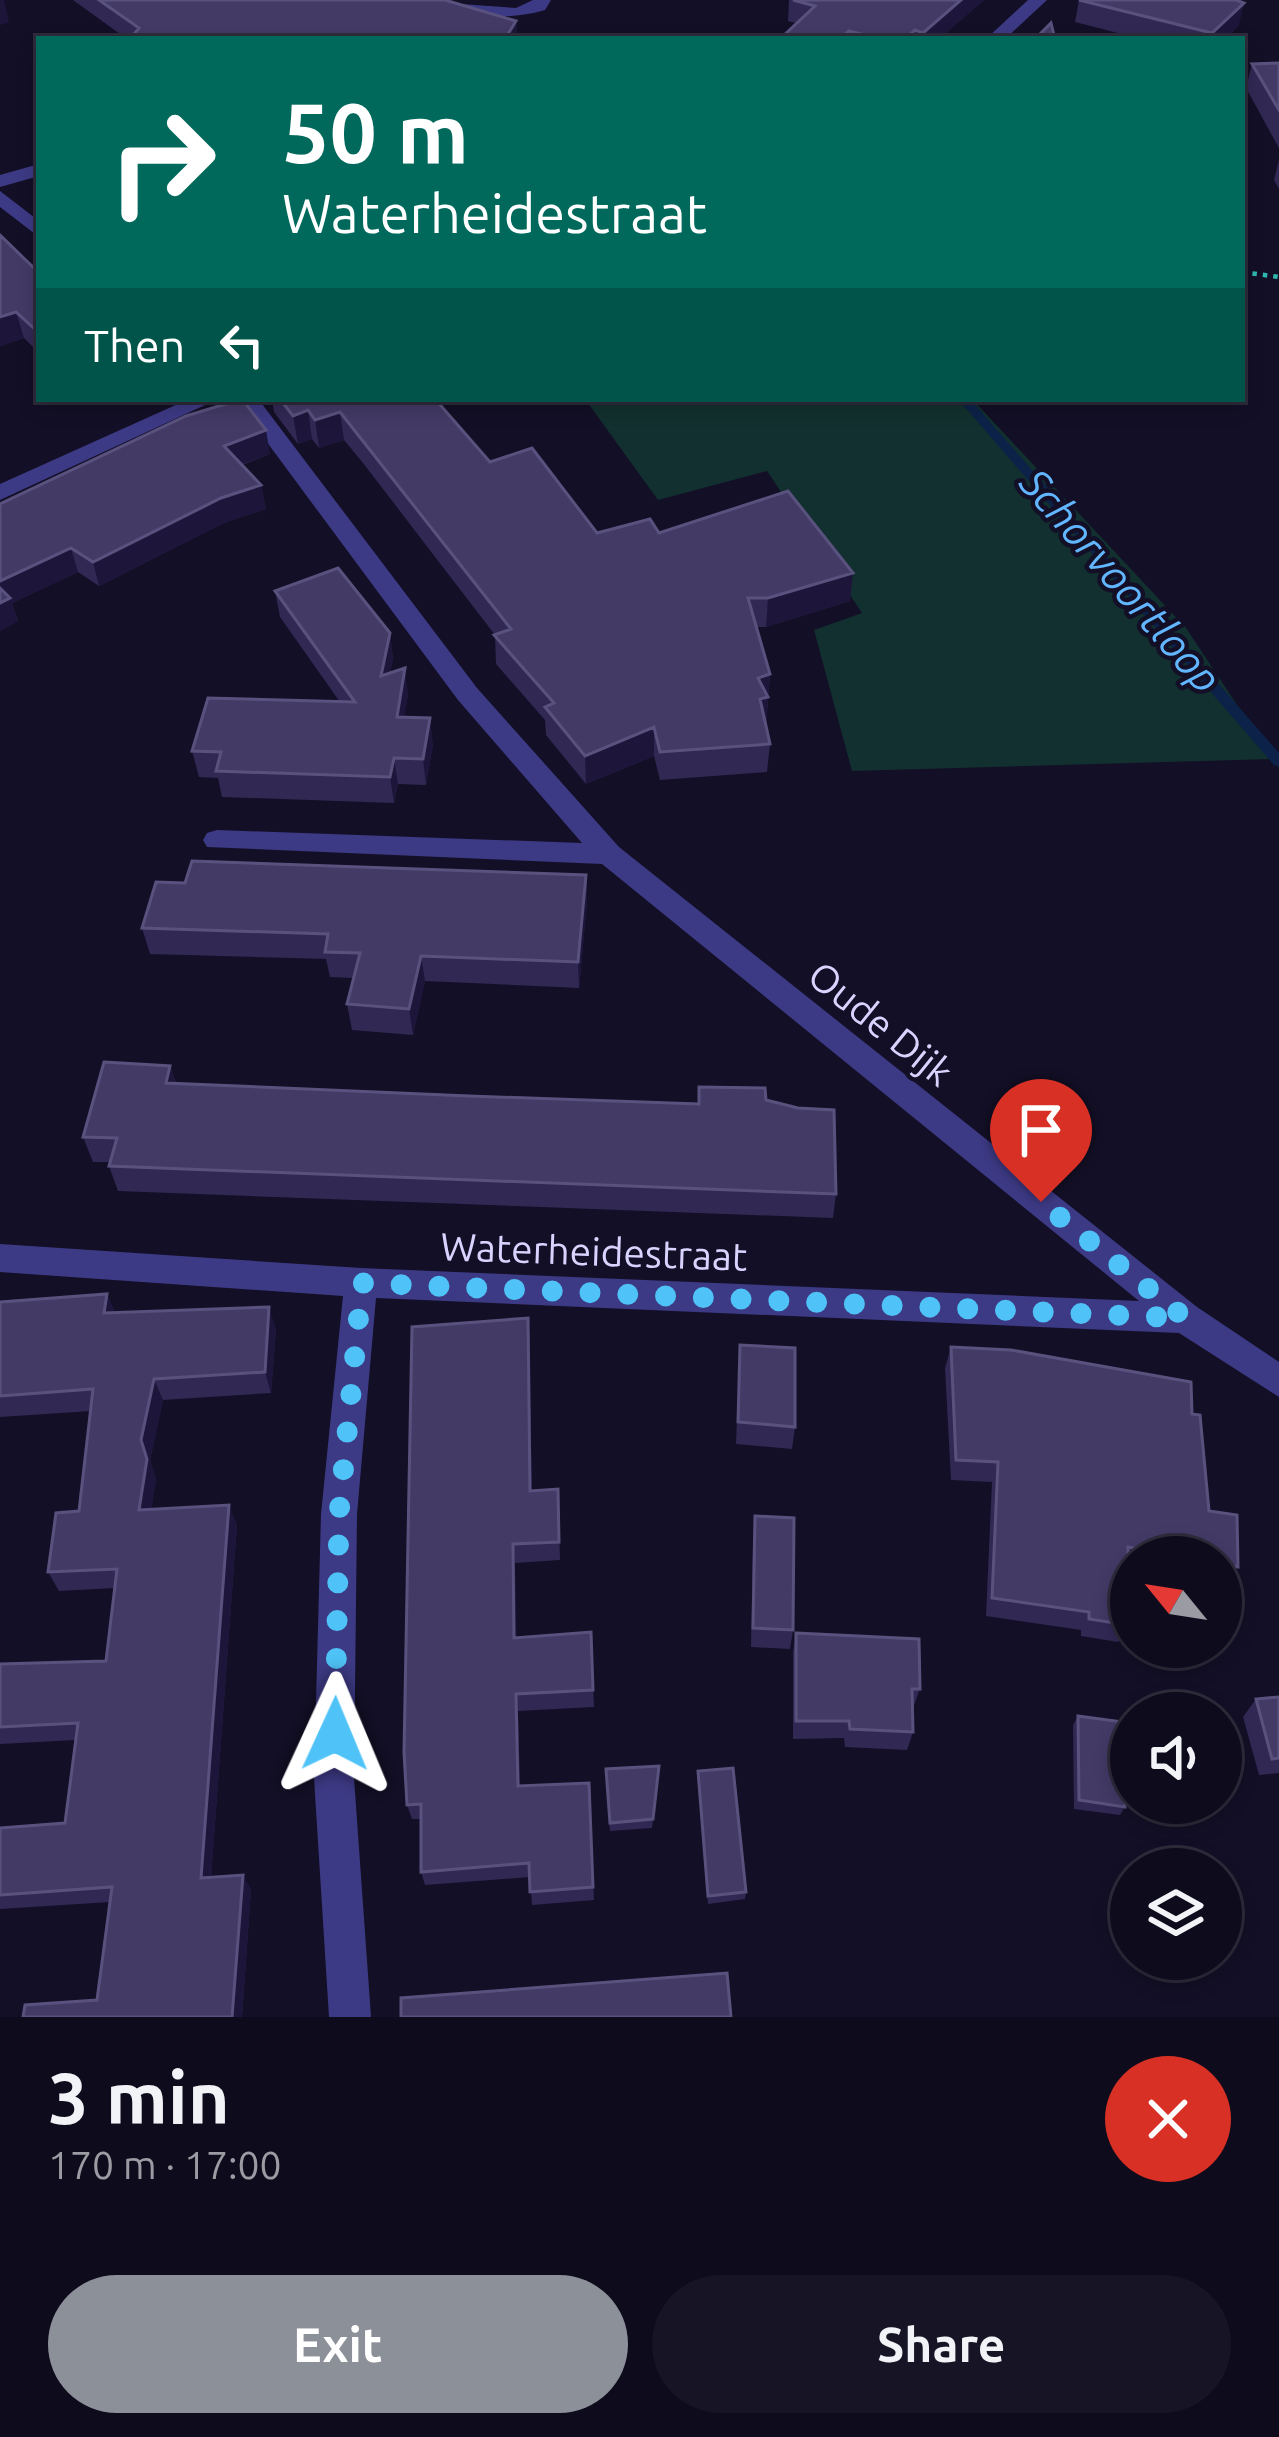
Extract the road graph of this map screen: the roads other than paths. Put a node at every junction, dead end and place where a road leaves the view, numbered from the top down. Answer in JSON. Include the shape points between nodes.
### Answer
{"nodes":[{"id":1,"x":413,"y":0,"type":"edge"},
{"id":2,"x":542,"y":0,"type":"edge"},
{"id":3,"x":1038,"y":0,"type":"edge"},
{"id":4,"x":998,"y":36,"type":"edge"},
{"id":5,"x":36,"y":171,"type":"edge"},
{"id":6,"x":0,"y":181,"type":"edge"},
{"id":7,"x":0,"y":197,"type":"edge"},
{"id":8,"x":36,"y":228,"type":"edge"},
{"id":9,"x":200,"y":402,"type":"edge"},
{"id":10,"x":244,"y":402,"type":"edge"},
{"id":11,"x":0,"y":494,"type":"edge"},
{"id":12,"x":217,"y":840,"type":"dead end"},
{"id":13,"x":609,"y":854,"type":"junction"},
{"id":14,"x":0,"y":1258,"type":"edge"},
{"id":15,"x":362,"y":1283,"type":"junction"},
{"id":16,"x":1185,"y":1318,"type":"junction"},
{"id":17,"x":1279,"y":1381,"type":"edge"},
{"id":18,"x":350,"y":2017,"type":"edge"}],
"edges":[{"from":1,"to":2,"type":"street","via":[[517,13]]},
{"from":3,"to":4,"type":"street"},
{"from":5,"to":6,"type":"street"},
{"from":7,"to":8,"type":"street"},
{"from":9,"to":11,"type":"street"},
{"from":10,"to":13,"type":"street","name":"Oude Dijk","via":[[543,787]]},
{"from":12,"to":13,"type":"street"},
{"from":13,"to":16,"type":"street","name":"Oude Dijk"},
{"from":14,"to":15,"type":"street","name":"Waterheidestraat"},
{"from":15,"to":16,"type":"street","name":"Waterheidestraat"},
{"from":15,"to":18,"type":"street","via":[[339,1514],[334,1756]]},
{"from":16,"to":17,"type":"street","name":"Oude Dijk"}]}
